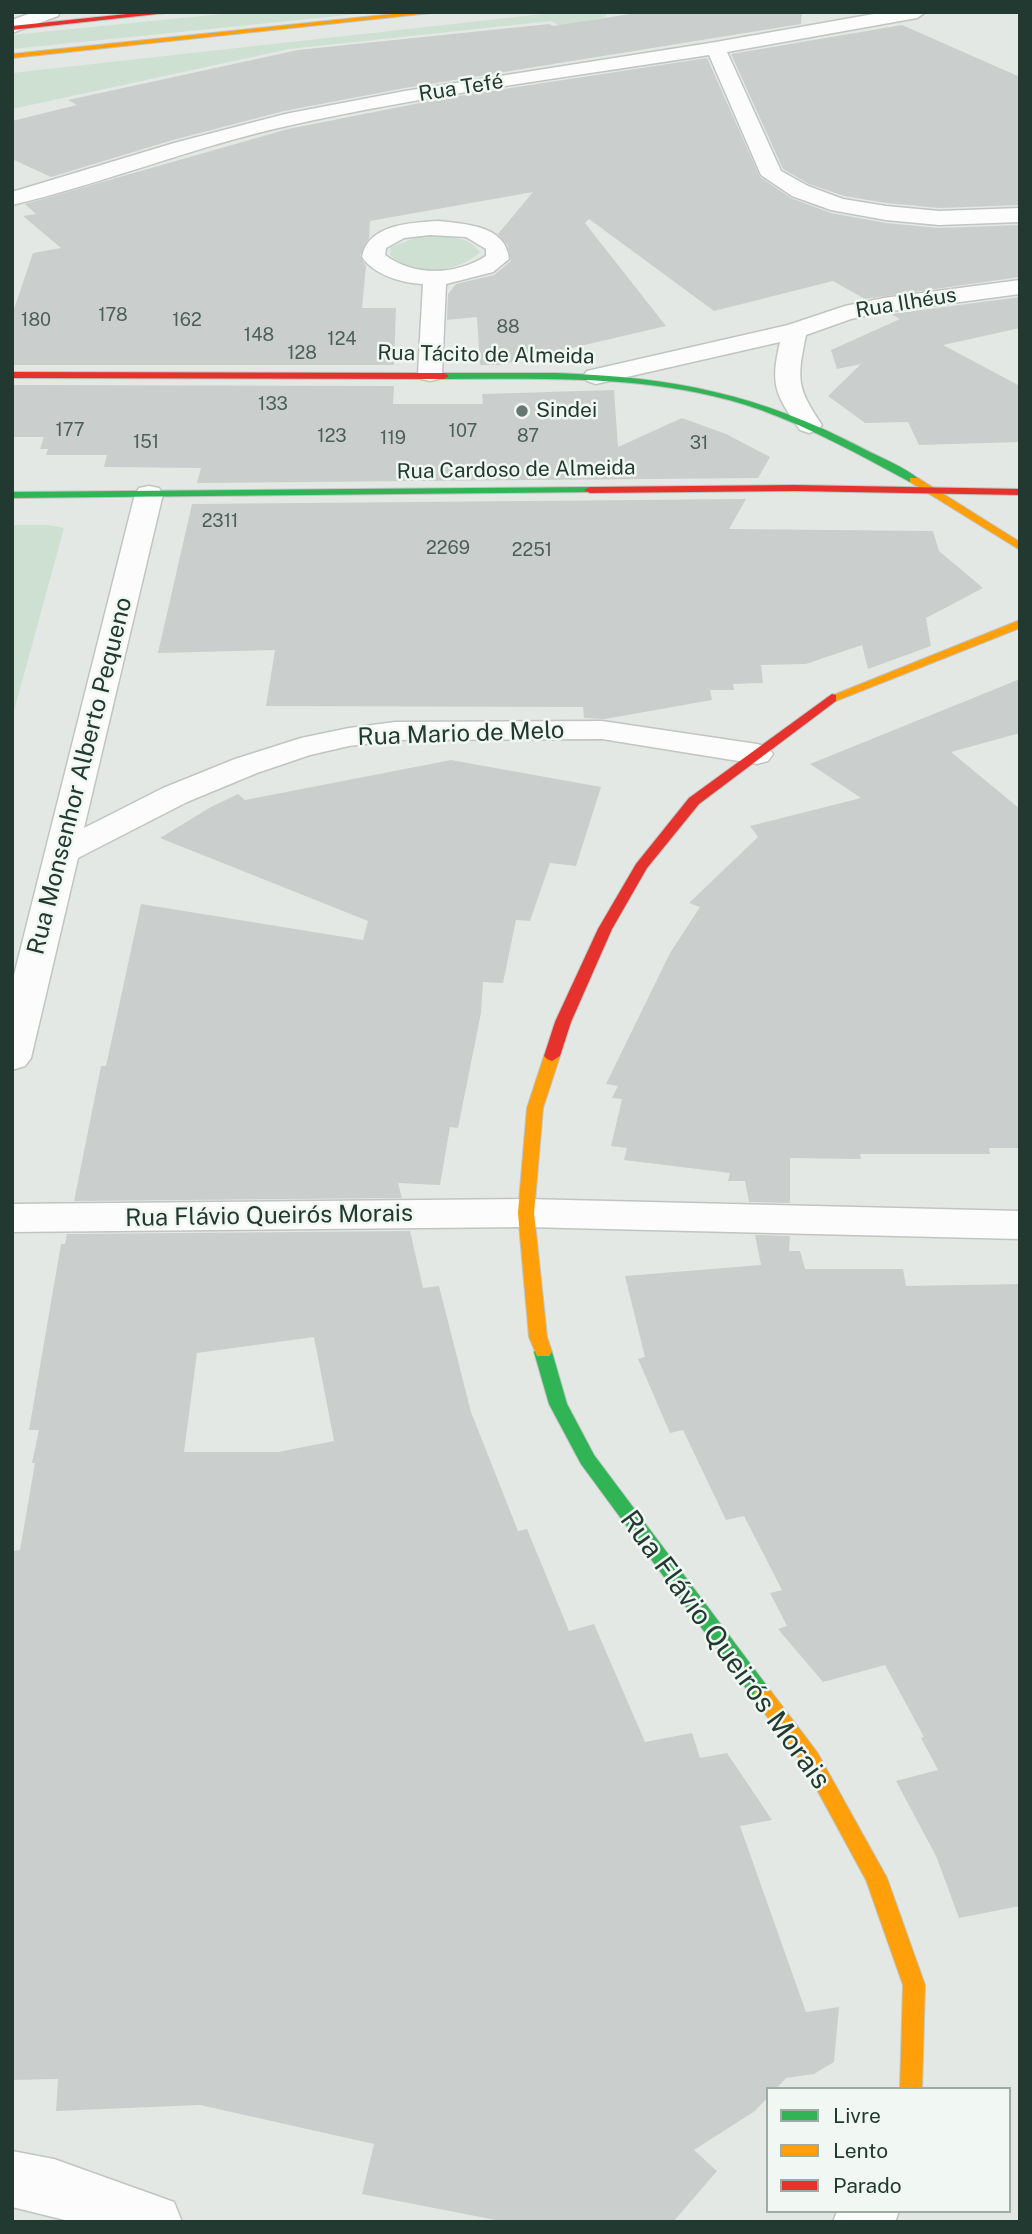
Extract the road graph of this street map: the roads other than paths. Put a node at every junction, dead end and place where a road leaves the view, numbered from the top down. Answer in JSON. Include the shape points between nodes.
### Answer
{"nodes":[{"id":1,"x":51,"y":12,"type":"edge"},
{"id":2,"x":171,"y":12,"type":"edge"},
{"id":3,"x":436,"y":12,"type":"edge"},
{"id":4,"x":917,"y":12,"type":"edge"},
{"id":5,"x":12,"y":28,"type":"edge"},
{"id":6,"x":716,"y":48,"type":"junction"},
{"id":7,"x":12,"y":56,"type":"edge"},
{"id":8,"x":12,"y":198,"type":"edge"},
{"id":9,"x":1020,"y":215,"type":"edge"},
{"id":10,"x":435,"y":276,"type":"junction"},
{"id":11,"x":1020,"y":287,"type":"edge"},
{"id":12,"x":795,"y":331,"type":"junction"},
{"id":13,"x":430,"y":374,"type":"junction"},
{"id":14,"x":12,"y":375,"type":"edge"},
{"id":15,"x":596,"y":376,"type":"junction"},
{"id":16,"x":809,"y":425,"type":"junction"},
{"id":17,"x":825,"y":449,"type":"dead end"},
{"id":18,"x":820,"y":467,"type":"dead end"},
{"id":19,"x":794,"y":488,"type":"junction"},
{"id":20,"x":936,"y":492,"type":"junction"},
{"id":21,"x":1020,"y":492,"type":"edge"},
{"id":22,"x":149,"y":494,"type":"junction"},
{"id":23,"x":12,"y":495,"type":"edge"},
{"id":24,"x":1012,"y":518,"type":"dead end"},
{"id":25,"x":998,"y":532,"type":"junction"},
{"id":26,"x":1020,"y":547,"type":"edge"},
{"id":27,"x":1020,"y":624,"type":"edge"},
{"id":28,"x":757,"y":754,"type":"junction"},
{"id":29,"x":61,"y":853,"type":"junction"},
{"id":30,"x":12,"y":1058,"type":"edge"},
{"id":31,"x":526,"y":1213,"type":"junction"},
{"id":32,"x":12,"y":1218,"type":"edge"},
{"id":33,"x":1020,"y":1225,"type":"edge"},
{"id":34,"x":911,"y":2087,"type":"edge"},
{"id":35,"x":12,"y":2179,"type":"edge"},
{"id":36,"x":153,"y":2222,"type":"edge"}],
"edges":[{"from":1,"to":5,"type":"street"},
{"from":2,"to":5,"type":"main road"},
{"from":3,"to":7,"type":"main road"},
{"from":4,"to":6,"type":"street","name":"Rua Tefé"},
{"from":6,"to":8,"type":"street","name":"Rua Tefé","via":[[285,120]]},
{"from":6,"to":9,"type":"street","via":[[772,175],[800,191],[839,205],[886,213],[939,218]]},
{"from":10,"to":10,"type":"street","via":[[491,265],[498,259],[497,247],[481,235],[438,228],[395,234],[375,246],[373,257],[388,269]]},
{"from":10,"to":13,"type":"street"},
{"from":11,"to":12,"type":"street","name":"Rua Ilhéus","via":[[884,305]]},
{"from":12,"to":15,"type":"street","name":"Rua Ilhéus"},
{"from":12,"to":16,"type":"street","via":[[785,376],[789,395]]},
{"from":13,"to":14,"type":"main road","name":"Rua Tácito de Almeida"},
{"from":13,"to":15,"type":"main road","name":"Rua Tácito de Almeida"},
{"from":15,"to":16,"type":"main road","name":"Rua Tácito de Almeida","via":[[694,388]]},
{"from":16,"to":17,"type":"main road"},
{"from":16,"to":20,"type":"main road","name":"Rua Tácito de Almeida"},
{"from":18,"to":19,"type":"main road"},
{"from":19,"to":20,"type":"main road","name":"Rua Cardoso de Almeida"},
{"from":19,"to":22,"type":"main road","name":"Rua Cardoso de Almeida"},
{"from":20,"to":21,"type":"main road","name":"Rua Cardoso de Almeida"},
{"from":20,"to":25,"type":"main road","name":"Rua Tácito de Almeida"},
{"from":22,"to":23,"type":"main road","name":"Rua Cardoso de Almeida"},
{"from":22,"to":29,"type":"street","name":"Rua Monsenhor Alberto Pequeno"},
{"from":24,"to":25,"type":"main road"},
{"from":25,"to":26,"type":"main road","name":"Rua Tácito de Almeida"},
{"from":27,"to":28,"type":"main road","name":"Rua Flávio Queirós Morais","via":[[834,696]]},
{"from":28,"to":29,"type":"street","name":"Rua Mario de Melo","via":[[602,730],[394,732],[349,737],[246,766],[175,795]]},
{"from":28,"to":31,"type":"main road","name":"Rua Flávio Queirós Morais","via":[[694,801],[641,867],[605,929],[563,1022],[534,1108]]},
{"from":29,"to":30,"type":"street","name":"Rua Monsenhor Alberto Pequeno"},
{"from":31,"to":32,"type":"street","name":"Rua Flávio Queirós Morais"},
{"from":31,"to":33,"type":"street","name":"Rua Flávio Queirós Morais"},
{"from":31,"to":34,"type":"main road","name":"Rua Flávio Queirós Morais","via":[[538,1337],[558,1404],[587,1459],[810,1758],[876,1878],[914,1984]]},
{"from":35,"to":36,"type":"street","via":[[54,2187]]}]}
